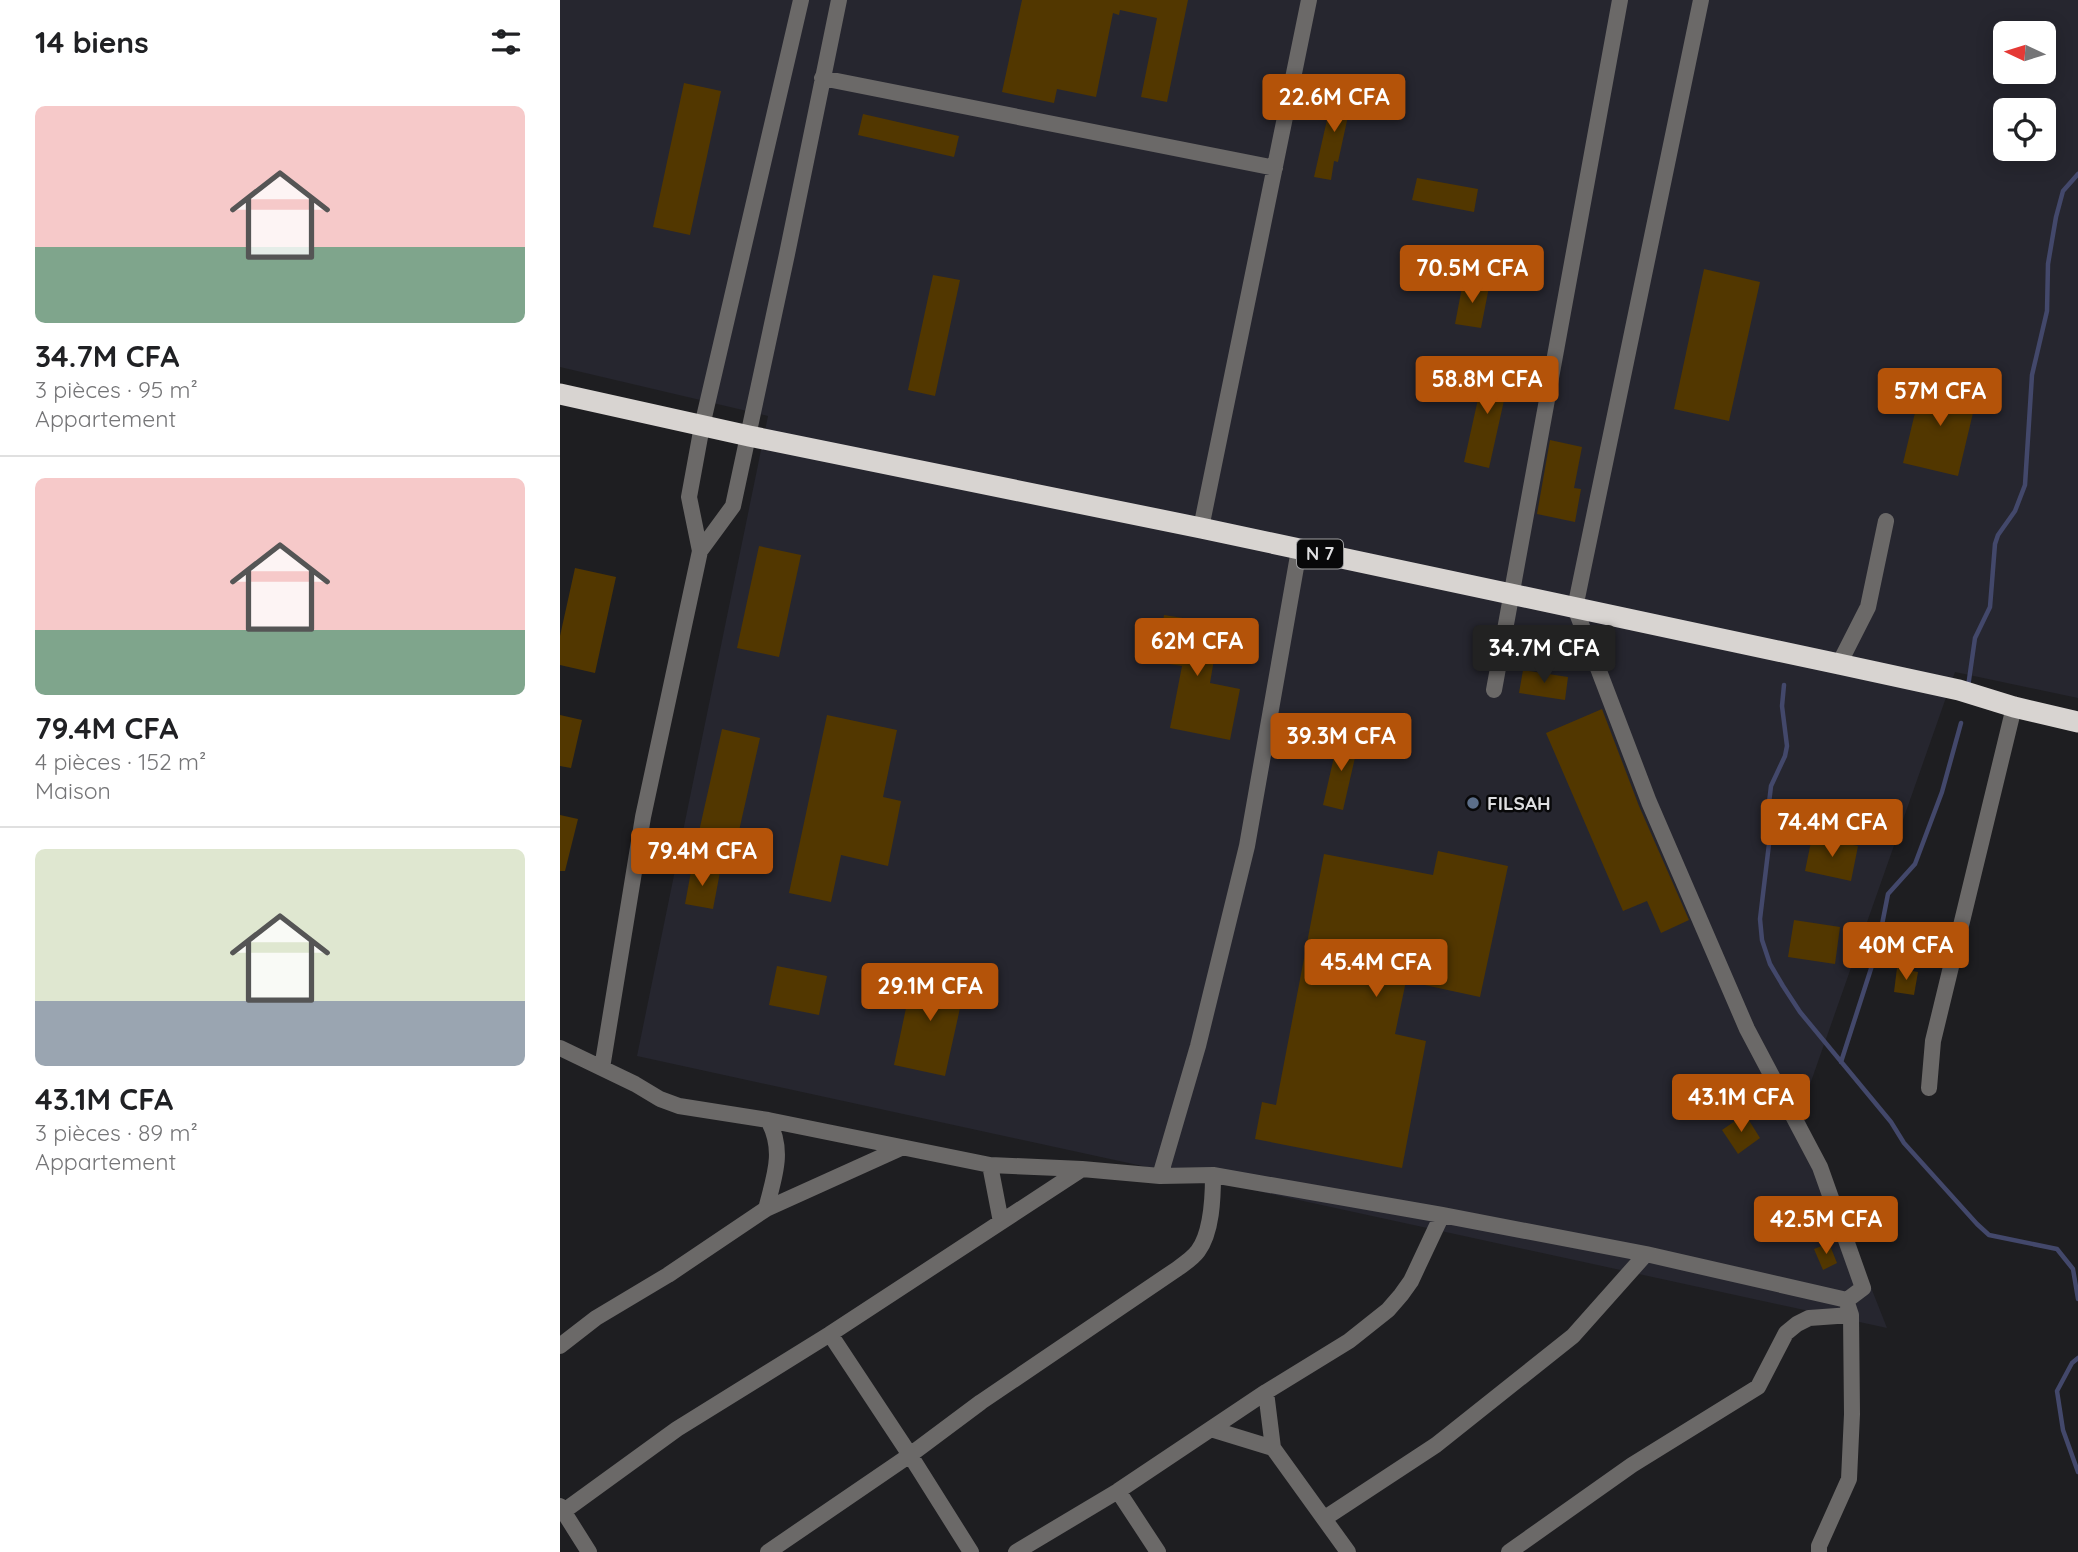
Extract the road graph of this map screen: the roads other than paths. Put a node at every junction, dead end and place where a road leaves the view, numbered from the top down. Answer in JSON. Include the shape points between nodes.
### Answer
{"nodes":[{"id":1,"x":801,"y":0,"type":"edge"},
{"id":2,"x":839,"y":0,"type":"edge"},
{"id":3,"x":1309,"y":0,"type":"edge"},
{"id":4,"x":1620,"y":0,"type":"edge"},
{"id":5,"x":1702,"y":0,"type":"edge"},
{"id":6,"x":822,"y":78,"type":"junction"},
{"id":7,"x":1275,"y":168,"type":"junction"},
{"id":8,"x":560,"y":394,"type":"edge"},
{"id":9,"x":702,"y":426,"type":"junction"},
{"id":10,"x":749,"y":436,"type":"junction"},
{"id":11,"x":1886,"y":521,"type":"dead end"},
{"id":12,"x":1201,"y":528,"type":"junction"},
{"id":13,"x":1299,"y":550,"type":"junction"},
{"id":14,"x":700,"y":551,"type":"junction"},
{"id":15,"x":1512,"y":593,"type":"junction"},
{"id":16,"x":1575,"y":608,"type":"junction"},
{"id":17,"x":1839,"y":664,"type":"junction"},
{"id":18,"x":1494,"y":690,"type":"dead end"},
{"id":19,"x":2014,"y":707,"type":"junction"},
{"id":20,"x":2078,"y":722,"type":"edge"},
{"id":21,"x":560,"y":1048,"type":"edge"},
{"id":22,"x":602,"y":1068,"type":"junction"},
{"id":23,"x":1929,"y":1088,"type":"dead end"},
{"id":24,"x":768,"y":1120,"type":"junction"},
{"id":25,"x":901,"y":1149,"type":"junction"},
{"id":26,"x":990,"y":1165,"type":"junction"},
{"id":27,"x":1082,"y":1169,"type":"junction"},
{"id":28,"x":1213,"y":1175,"type":"junction"},
{"id":29,"x":1160,"y":1176,"type":"junction"},
{"id":30,"x":766,"y":1209,"type":"junction"},
{"id":31,"x":1442,"y":1215,"type":"junction"},
{"id":32,"x":1001,"y":1222,"type":"junction"},
{"id":33,"x":1646,"y":1254,"type":"junction"},
{"id":34,"x":1849,"y":1308,"type":"junction"},
{"id":35,"x":830,"y":1334,"type":"junction"},
{"id":36,"x":560,"y":1346,"type":"edge"},
{"id":37,"x":1266,"y":1392,"type":"junction"},
{"id":38,"x":1211,"y":1429,"type":"junction"},
{"id":39,"x":1273,"y":1448,"type":"junction"},
{"id":40,"x":910,"y":1455,"type":"junction"},
{"id":41,"x":1118,"y":1491,"type":"junction"},
{"id":42,"x":562,"y":1509,"type":"edge"},
{"id":43,"x":1325,"y":1518,"type":"junction"},
{"id":44,"x":1816,"y":1550,"type":"edge"},
{"id":45,"x":589,"y":1552,"type":"edge"},
{"id":46,"x":768,"y":1552,"type":"edge"},
{"id":47,"x":971,"y":1552,"type":"edge"},
{"id":48,"x":1016,"y":1552,"type":"edge"},
{"id":49,"x":1158,"y":1552,"type":"edge"},
{"id":50,"x":1348,"y":1552,"type":"edge"},
{"id":51,"x":1509,"y":1552,"type":"edge"}],
"edges":[{"from":1,"to":9,"type":"street"},
{"from":2,"to":6,"type":"street"},
{"from":3,"to":7,"type":"street"},
{"from":4,"to":15,"type":"street"},
{"from":5,"to":16,"type":"street"},
{"from":6,"to":7,"type":"street"},
{"from":6,"to":10,"type":"street"},
{"from":7,"to":12,"type":"street"},
{"from":8,"to":9,"type":"highway","number":"N 7"},
{"from":9,"to":10,"type":"highway","number":"N 7"},
{"from":9,"to":14,"type":"street","via":[[689,496]]},
{"from":10,"to":12,"type":"highway","number":"N 7"},
{"from":10,"to":14,"type":"street","via":[[733,506]]},
{"from":11,"to":17,"type":"street","via":[[1868,607]]},
{"from":12,"to":13,"type":"highway","number":"N 7"},
{"from":13,"to":15,"type":"highway","number":"N 7"},
{"from":13,"to":29,"type":"street","via":[[1247,846],[1198,1046]]},
{"from":14,"to":22,"type":"street","via":[[643,817]]},
{"from":15,"to":16,"type":"highway","number":"N 7"},
{"from":15,"to":18,"type":"street"},
{"from":16,"to":17,"type":"highway","number":"N 7"},
{"from":16,"to":34,"type":"street","via":[[1649,802],[1747,1029],[1820,1167],[1863,1288]]},
{"from":17,"to":19,"type":"highway","number":"N 7"},
{"from":19,"to":20,"type":"highway","number":"N 7"},
{"from":19,"to":23,"type":"street","via":[[1933,1041]]},
{"from":21,"to":22,"type":"street"},
{"from":22,"to":24,"type":"street","via":[[670,1104]]},
{"from":24,"to":25,"type":"street"},
{"from":24,"to":30,"type":"street","via":[[778,1152]]},
{"from":25,"to":26,"type":"street"},
{"from":25,"to":30,"type":"street"},
{"from":26,"to":27,"type":"street"},
{"from":26,"to":32,"type":"street"},
{"from":27,"to":29,"type":"street"},
{"from":27,"to":32,"type":"street"},
{"from":28,"to":29,"type":"street"},
{"from":28,"to":31,"type":"street"},
{"from":28,"to":40,"type":"street","via":[[1213,1199],[1198,1250]]},
{"from":30,"to":36,"type":"street"},
{"from":31,"to":33,"type":"street"},
{"from":31,"to":37,"type":"street","via":[[1411,1281],[1388,1310],[1349,1341]]},
{"from":32,"to":35,"type":"street"},
{"from":33,"to":34,"type":"street"},
{"from":33,"to":43,"type":"street","via":[[1573,1336],[1436,1445]]},
{"from":34,"to":44,"type":"street","via":[[1849,1479]]},
{"from":34,"to":51,"type":"street","via":[[1797,1324],[1786,1333],[1758,1387],[1632,1465]]},
{"from":35,"to":40,"type":"street"},
{"from":35,"to":42,"type":"street","via":[[677,1429]]},
{"from":37,"to":38,"type":"street"},
{"from":37,"to":39,"type":"street"},
{"from":38,"to":39,"type":"street"},
{"from":38,"to":41,"type":"street"},
{"from":39,"to":43,"type":"street"},
{"from":40,"to":46,"type":"street"},
{"from":40,"to":47,"type":"street"},
{"from":41,"to":48,"type":"street"},
{"from":41,"to":49,"type":"street"},
{"from":42,"to":45,"type":"street"},
{"from":43,"to":50,"type":"street"}]}
